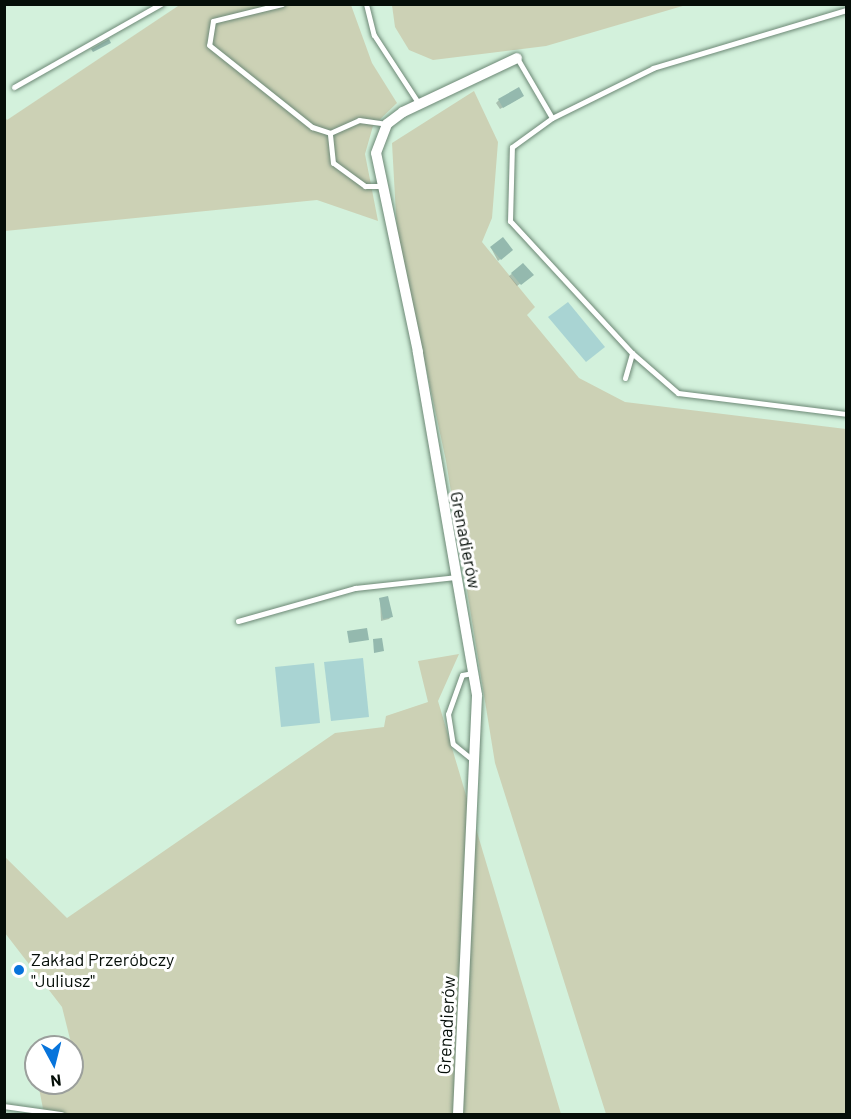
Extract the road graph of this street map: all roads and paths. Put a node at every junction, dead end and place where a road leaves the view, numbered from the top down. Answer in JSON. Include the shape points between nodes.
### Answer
{"nodes":[{"id":1,"x":161,"y":4,"type":"edge"},
{"id":2,"x":282,"y":4,"type":"edge"},
{"id":3,"x":366,"y":4,"type":"edge"},
{"id":4,"x":846,"y":10,"type":"edge"},
{"id":5,"x":516,"y":58,"type":"joint"},
{"id":6,"x":14,"y":87,"type":"dead end"},
{"id":7,"x":418,"y":104,"type":"junction"},
{"id":8,"x":552,"y":118,"type":"junction"},
{"id":9,"x":387,"y":124,"type":"junction"},
{"id":10,"x":330,"y":133,"type":"junction"},
{"id":11,"x":381,"y":186,"type":"junction"},
{"id":12,"x":632,"y":353,"type":"junction"},
{"id":13,"x":625,"y":378,"type":"dead end"},
{"id":14,"x":846,"y":414,"type":"edge"},
{"id":15,"x":457,"y":577,"type":"junction"},
{"id":16,"x":238,"y":621,"type":"dead end"},
{"id":17,"x":474,"y":673,"type":"junction"},
{"id":18,"x":478,"y":761,"type":"junction"},
{"id":19,"x":4,"y":1106,"type":"edge"},
{"id":20,"x":61,"y":1114,"type":"edge"},
{"id":21,"x":458,"y":1114,"type":"edge"}],
"edges":[{"from":1,"to":6,"type":"lane"},
{"from":2,"to":10,"type":"lane","via":[[213,21],[209,45],[312,127]]},
{"from":3,"to":7,"type":"lane","via":[[374,35]]},
{"from":4,"to":8,"type":"lane","via":[[653,68]]},
{"from":5,"to":7,"type":"street"},
{"from":5,"to":8,"type":"lane"},
{"from":7,"to":9,"type":"street"},
{"from":8,"to":12,"type":"lane","via":[[512,147],[510,221]]},
{"from":9,"to":10,"type":"lane","via":[[359,120]]},
{"from":9,"to":11,"type":"street","name":"Grenadierów","via":[[376,153]]},
{"from":10,"to":11,"type":"lane","via":[[333,164],[365,186]]},
{"from":11,"to":15,"type":"street","name":"Grenadierów","via":[[418,352]]},
{"from":12,"to":13,"type":"lane"},
{"from":12,"to":14,"type":"lane","via":[[678,393]]},
{"from":15,"to":16,"type":"lane","via":[[355,588]]},
{"from":15,"to":17,"type":"street","name":"Grenadierów"},
{"from":17,"to":18,"type":"street","name":"Grenadierów"},
{"from":17,"to":18,"type":"lane","via":[[462,675],[448,714],[453,744]]},
{"from":18,"to":21,"type":"street","name":"Grenadierów"},
{"from":19,"to":20,"type":"lane"}]}
